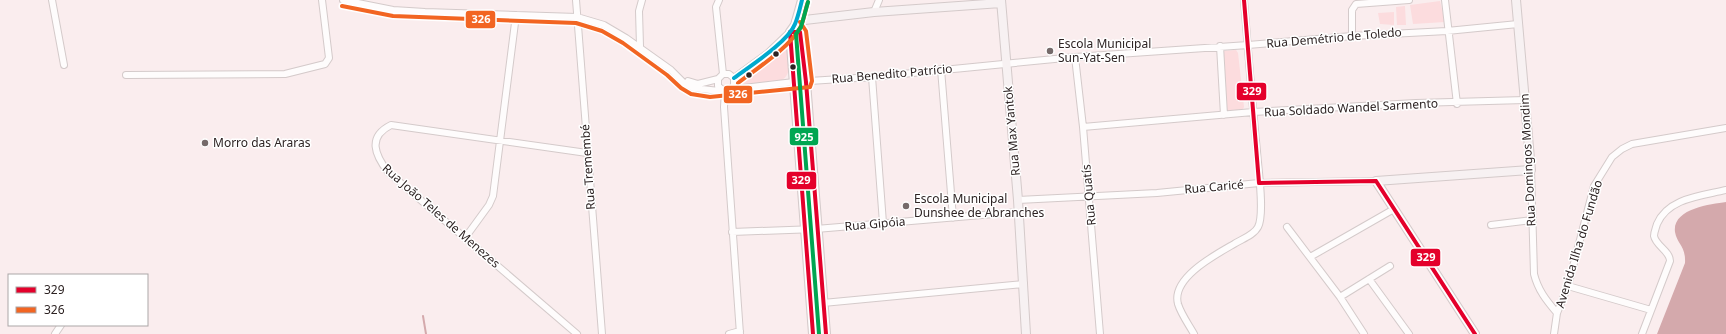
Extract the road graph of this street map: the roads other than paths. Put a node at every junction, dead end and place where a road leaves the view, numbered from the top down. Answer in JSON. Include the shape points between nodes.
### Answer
{"nodes":[{"id":1,"x":52,"y":0,"type":"edge"},
{"id":2,"x":322,"y":0,"type":"edge"},
{"id":3,"x":343,"y":0,"type":"edge"},
{"id":4,"x":576,"y":0,"type":"edge"},
{"id":5,"x":642,"y":0,"type":"edge"},
{"id":6,"x":717,"y":0,"type":"edge"},
{"id":7,"x":802,"y":0,"type":"edge"},
{"id":8,"x":879,"y":0,"type":"edge"},
{"id":9,"x":1244,"y":0,"type":"edge"},
{"id":10,"x":1409,"y":0,"type":"edge"},
{"id":11,"x":1445,"y":0,"type":"edge"},
{"id":12,"x":1516,"y":0,"type":"edge"},
{"id":13,"x":1001,"y":2,"type":"edge"},
{"id":14,"x":874,"y":12,"type":"junction"},
{"id":15,"x":516,"y":15,"type":"junction"},
{"id":16,"x":577,"y":16,"type":"junction"},
{"id":17,"x":1518,"y":24,"type":"junction"},
{"id":18,"x":795,"y":28,"type":"junction"},
{"id":19,"x":1448,"y":31,"type":"junction"},
{"id":20,"x":1352,"y":36,"type":"junction"},
{"id":21,"x":1248,"y":45,"type":"junction"},
{"id":22,"x":640,"y":46,"type":"junction"},
{"id":23,"x":1220,"y":46,"type":"junction"},
{"id":24,"x":1075,"y":57,"type":"junction"},
{"id":25,"x":1006,"y":64,"type":"junction"},
{"id":26,"x":64,"y":65,"type":"dead end"},
{"id":27,"x":941,"y":69,"type":"junction"},
{"id":28,"x":126,"y":75,"type":"dead end"},
{"id":29,"x":720,"y":76,"type":"junction"},
{"id":30,"x":872,"y":77,"type":"junction"},
{"id":31,"x":679,"y":78,"type":"junction"},
{"id":32,"x":734,"y":78,"type":"junction"},
{"id":33,"x":794,"y":82,"type":"junction"},
{"id":34,"x":806,"y":82,"type":"junction"},
{"id":35,"x":726,"y":90,"type":"junction"},
{"id":36,"x":1525,"y":100,"type":"junction"},
{"id":37,"x":1457,"y":104,"type":"junction"},
{"id":38,"x":1253,"y":112,"type":"junction"},
{"id":39,"x":1224,"y":115,"type":"junction"},
{"id":40,"x":1083,"y":127,"type":"junction"},
{"id":41,"x":1726,"y":128,"type":"edge"},
{"id":42,"x":502,"y":141,"type":"junction"},
{"id":43,"x":587,"y":153,"type":"junction"},
{"id":44,"x":1531,"y":170,"type":"junction"},
{"id":45,"x":1376,"y":181,"type":"junction"},
{"id":46,"x":1260,"y":183,"type":"junction"},
{"id":47,"x":1726,"y":190,"type":"edge"},
{"id":48,"x":1088,"y":195,"type":"junction"},
{"id":49,"x":1018,"y":200,"type":"junction"},
{"id":50,"x":1394,"y":209,"type":"junction"},
{"id":51,"x":1018,"y":212,"type":"junction"},
{"id":52,"x":953,"y":218,"type":"junction"},
{"id":53,"x":1532,"y":220,"type":"junction"},
{"id":54,"x":883,"y":223,"type":"junction"},
{"id":55,"x":1491,"y":225,"type":"dead end"},
{"id":56,"x":1287,"y":227,"type":"dead end"},
{"id":57,"x":817,"y":229,"type":"junction"},
{"id":58,"x":805,"y":230,"type":"junction"},
{"id":59,"x":732,"y":232,"type":"junction"},
{"id":60,"x":465,"y":238,"type":"junction"},
{"id":61,"x":1310,"y":257,"type":"junction"},
{"id":62,"x":1390,"y":266,"type":"dead end"},
{"id":63,"x":1369,"y":279,"type":"junction"},
{"id":64,"x":1024,"y":284,"type":"junction"},
{"id":65,"x":1568,"y":286,"type":"junction"},
{"id":66,"x":1340,"y":297,"type":"junction"},
{"id":67,"x":823,"y":303,"type":"junction"},
{"id":68,"x":1651,"y":310,"type":"junction"},
{"id":69,"x":1557,"y":313,"type":"junction"},
{"id":70,"x":740,"y":333,"type":"edge"},
{"id":71,"x":577,"y":334,"type":"edge"},
{"id":72,"x":602,"y":334,"type":"edge"},
{"id":73,"x":729,"y":334,"type":"edge"},
{"id":74,"x":813,"y":334,"type":"edge"},
{"id":75,"x":826,"y":334,"type":"edge"},
{"id":76,"x":1026,"y":334,"type":"edge"},
{"id":77,"x":1100,"y":334,"type":"edge"},
{"id":78,"x":1194,"y":334,"type":"edge"},
{"id":79,"x":1364,"y":334,"type":"edge"},
{"id":80,"x":1409,"y":334,"type":"edge"},
{"id":81,"x":1475,"y":334,"type":"edge"},
{"id":82,"x":1554,"y":334,"type":"edge"},
{"id":83,"x":1642,"y":334,"type":"edge"}],
"edges":[{"from":1,"to":26,"type":"street"},
{"from":2,"to":28,"type":"street","via":[[329,58],[325,64],[285,74]]},
{"from":3,"to":15,"type":"street","via":[[399,10]]},
{"from":4,"to":16,"type":"street","name":"Rua Tremembé"},
{"from":5,"to":22,"type":"street","via":[[639,11]]},
{"from":6,"to":29,"type":"street"},
{"from":7,"to":18,"type":"street"},
{"from":8,"to":14,"type":"street"},
{"from":9,"to":21,"type":"street"},
{"from":10,"to":20,"type":"street","via":[[1356,4],[1352,10]]},
{"from":11,"to":19,"type":"street"},
{"from":12,"to":17,"type":"street","name":"Rua Domingos Mondim"},
{"from":13,"to":14,"type":"street"},
{"from":13,"to":25,"type":"street","name":"Rua Max Yantok"},
{"from":14,"to":18,"type":"street"},
{"from":15,"to":16,"type":"street"},
{"from":15,"to":42,"type":"street"},
{"from":16,"to":22,"type":"street","via":[[604,25]]},
{"from":16,"to":43,"type":"street","name":"Rua Tremembé"},
{"from":17,"to":19,"type":"street","name":"Rua Demétrio de Toledo"},
{"from":17,"to":36,"type":"street","name":"Rua Domingos Mondim"},
{"from":18,"to":32,"type":"street","via":[[768,53]]},
{"from":18,"to":33,"type":"street"},
{"from":18,"to":34,"type":"street"},
{"from":19,"to":20,"type":"street","name":"Rua Demétrio de Toledo"},
{"from":19,"to":37,"type":"street"},
{"from":20,"to":21,"type":"street","name":"Rua Demétrio de Toledo"},
{"from":21,"to":23,"type":"street","name":"Rua Demétrio de Toledo"},
{"from":21,"to":38,"type":"street"},
{"from":22,"to":31,"type":"street"},
{"from":23,"to":24,"type":"street","name":"Rua Demétrio de Toledo"},
{"from":23,"to":39,"type":"street"},
{"from":24,"to":25,"type":"street","name":"Rua Demétrio de Toledo"},
{"from":24,"to":40,"type":"street","name":"Rua Quatís"},
{"from":25,"to":27,"type":"street","name":"Rua Benedito Patrício"},
{"from":25,"to":49,"type":"street","name":"Rua Max Yantok"},
{"from":27,"to":30,"type":"street","name":"Rua Benedito Patrício"},
{"from":27,"to":52,"type":"street"},
{"from":29,"to":31,"type":"street","via":[[698,84]]},
{"from":29,"to":32,"type":"street","via":[[729,74]]},
{"from":29,"to":35,"type":"street","via":[[718,86]]},
{"from":30,"to":34,"type":"street","name":"Rua Benedito Patrício"},
{"from":30,"to":54,"type":"street"},
{"from":31,"to":35,"type":"street","name":"Rua Benedito Patrício","via":[[698,89]]},
{"from":32,"to":35,"type":"street","via":[[734,85]]},
{"from":33,"to":34,"type":"street","name":"Rua Benedito Patrício"},
{"from":33,"to":35,"type":"street","name":"Rua Benedito Patrício"},
{"from":33,"to":58,"type":"street"},
{"from":34,"to":57,"type":"street"},
{"from":35,"to":59,"type":"street","via":[[724,107]]},
{"from":36,"to":37,"type":"street","name":"Rua Soldado Wandel Sarmento"},
{"from":36,"to":44,"type":"street","name":"Rua Domingos Mondim"},
{"from":37,"to":38,"type":"street","name":"Rua Soldado Wandel Sarmento","via":[[1416,103]]},
{"from":38,"to":39,"type":"street","name":"Rua Soldado Wandel Sarmento"},
{"from":38,"to":46,"type":"street"},
{"from":39,"to":40,"type":"street","name":"Rua Soldado Wandel Sarmento"},
{"from":40,"to":48,"type":"street","name":"Rua Quatís"},
{"from":41,"to":65,"type":"street","name":"Avenida Ilha do Fundão","via":[[1632,144],[1612,157],[1594,186]]},
{"from":42,"to":43,"type":"street","name":"Rua João Teles de Menezes"},
{"from":42,"to":60,"type":"street","via":[[492,200]]},
{"from":42,"to":60,"type":"street","name":"Rua João Teles de Menezes","via":[[391,125],[376,142],[378,159],[388,172]]},
{"from":43,"to":72,"type":"street","name":"Rua Tremembé"},
{"from":44,"to":45,"type":"street","name":"Rua Caricé"},
{"from":44,"to":53,"type":"street","name":"Rua Domingos Mondim"},
{"from":45,"to":46,"type":"street","name":"Rua Caricé"},
{"from":45,"to":50,"type":"street"},
{"from":46,"to":48,"type":"street","name":"Rua Caricé","via":[[1157,193]]},
{"from":46,"to":78,"type":"street","via":[[1261,220],[1258,228],[1186,277],[1180,286],[1178,306]]},
{"from":47,"to":68,"type":"street","via":[[1680,202],[1660,217],[1654,235],[1655,240],[1670,256],[1670,261]]},
{"from":48,"to":49,"type":"street","name":"Rua Caricé"},
{"from":48,"to":77,"type":"street","name":"Rua Quatís"},
{"from":49,"to":51,"type":"street","name":"Rua Max Yantok"},
{"from":50,"to":61,"type":"street"},
{"from":50,"to":81,"type":"street"},
{"from":51,"to":52,"type":"street","name":"Rua Gipóia"},
{"from":51,"to":64,"type":"street","name":"Rua Max Yantok"},
{"from":52,"to":54,"type":"street","name":"Rua Gipóia"},
{"from":53,"to":55,"type":"street"},
{"from":53,"to":69,"type":"street","name":"Rua Domingos Mondim","via":[[1534,274],[1537,287]]},
{"from":54,"to":57,"type":"street","name":"Rua Gipóia"},
{"from":56,"to":61,"type":"street"},
{"from":57,"to":58,"type":"street","name":"Rua Gipóia"},
{"from":57,"to":67,"type":"street"},
{"from":58,"to":59,"type":"street","name":"Rua Gipóia"},
{"from":58,"to":74,"type":"street"},
{"from":59,"to":70,"type":"street"},
{"from":60,"to":71,"type":"street","name":"Rua João Teles de Menezes"},
{"from":61,"to":66,"type":"street"},
{"from":62,"to":63,"type":"street"},
{"from":63,"to":66,"type":"street"},
{"from":63,"to":80,"type":"street"},
{"from":64,"to":67,"type":"street"},
{"from":64,"to":76,"type":"street","name":"Rua Max Yantok"},
{"from":65,"to":68,"type":"street"},
{"from":65,"to":69,"type":"street","name":"Avenida Ilha do Fundão"},
{"from":66,"to":79,"type":"street"},
{"from":67,"to":75,"type":"street"},
{"from":68,"to":83,"type":"street"},
{"from":69,"to":82,"type":"street","name":"Avenida Ilha do Fundão"},
{"from":70,"to":73,"type":"street"}]}
